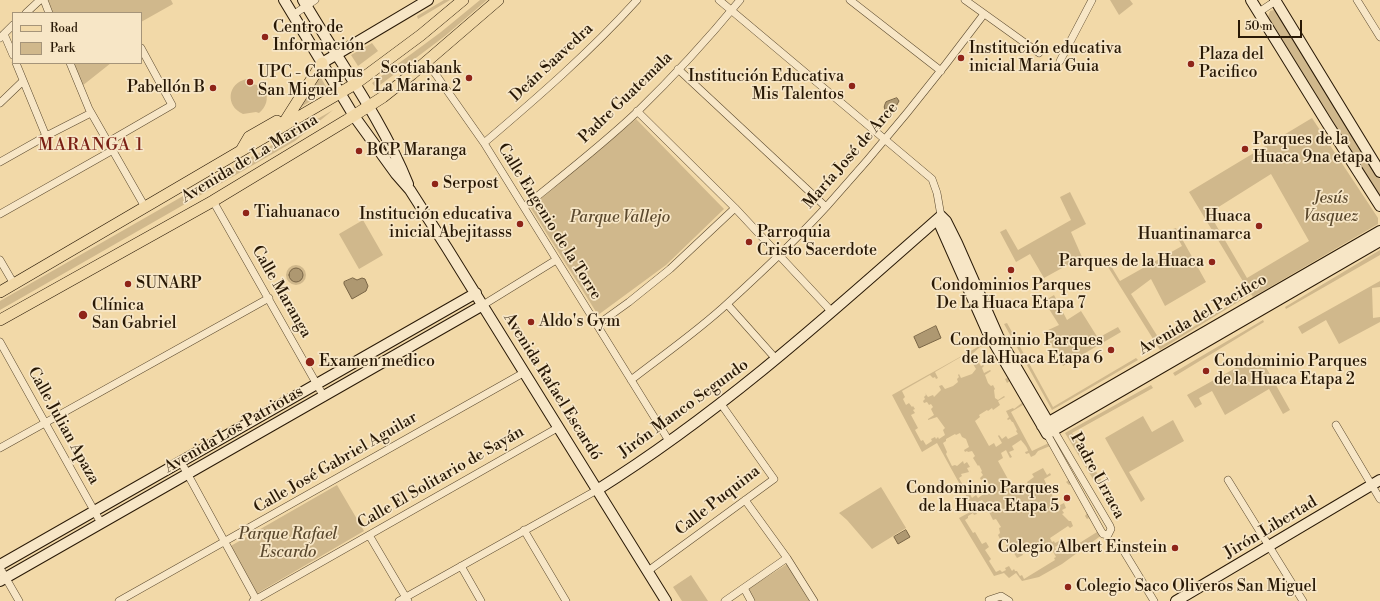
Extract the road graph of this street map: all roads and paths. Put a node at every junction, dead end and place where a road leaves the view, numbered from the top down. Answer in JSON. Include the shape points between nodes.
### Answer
{"nodes":[{"id":1,"x":40,"y":0,"type":"edge"},
{"id":2,"x":44,"y":0,"type":"edge"},
{"id":3,"x":284,"y":0,"type":"edge"},
{"id":4,"x":315,"y":0,"type":"edge"},
{"id":5,"x":428,"y":0,"type":"edge"},
{"id":6,"x":464,"y":0,"type":"edge"},
{"id":7,"x":498,"y":0,"type":"edge"},
{"id":8,"x":637,"y":0,"type":"edge"},
{"id":9,"x":719,"y":0,"type":"edge"},
{"id":10,"x":740,"y":0,"type":"edge"},
{"id":11,"x":850,"y":0,"type":"edge"},
{"id":12,"x":965,"y":0,"type":"edge"},
{"id":13,"x":1092,"y":0,"type":"edge"},
{"id":14,"x":1252,"y":0,"type":"edge"},
{"id":15,"x":1276,"y":0,"type":"edge"},
{"id":16,"x":1358,"y":0,"type":"edge"},
{"id":17,"x":304,"y":3,"type":"edge"},
{"id":18,"x":731,"y":10,"type":"junction"},
{"id":19,"x":27,"y":12,"type":"edge"},
{"id":20,"x":49,"y":12,"type":"edge"},
{"id":21,"x":1259,"y":12,"type":"junction"},
{"id":22,"x":984,"y":14,"type":"junction"},
{"id":23,"x":293,"y":15,"type":"junction"},
{"id":24,"x":12,"y":26,"type":"edge"},
{"id":25,"x":2,"y":36,"type":"edge"},
{"id":26,"x":1380,"y":37,"type":"edge"},
{"id":27,"x":142,"y":50,"type":"edge"},
{"id":28,"x":12,"y":53,"type":"edge"},
{"id":29,"x":1039,"y":53,"type":"dead end"},
{"id":30,"x":336,"y":54,"type":"junction"},
{"id":31,"x":1060,"y":61,"type":"dead end"},
{"id":32,"x":427,"y":62,"type":"junction"},
{"id":33,"x":322,"y":63,"type":"junction"},
{"id":34,"x":16,"y":64,"type":"edge"},
{"id":35,"x":70,"y":64,"type":"edge"},
{"id":36,"x":678,"y":69,"type":"junction"},
{"id":37,"x":941,"y":71,"type":"junction"},
{"id":38,"x":24,"y":81,"type":"junction"},
{"id":39,"x":355,"y":84,"type":"junction"},
{"id":40,"x":340,"y":93,"type":"junction"},
{"id":41,"x":0,"y":103,"type":"edge"},
{"id":42,"x":368,"y":107,"type":"junction"},
{"id":43,"x":637,"y":111,"type":"junction"},
{"id":44,"x":91,"y":113,"type":"junction"},
{"id":45,"x":290,"y":113,"type":"junction"},
{"id":46,"x":354,"y":116,"type":"junction"},
{"id":47,"x":281,"y":128,"type":"junction"},
{"id":48,"x":46,"y":136,"type":"junction"},
{"id":49,"x":885,"y":140,"type":"junction"},
{"id":50,"x":108,"y":142,"type":"junction"},
{"id":51,"x":484,"y":144,"type":"junction"},
{"id":52,"x":112,"y":150,"type":"junction"},
{"id":53,"x":240,"y":151,"type":"junction"},
{"id":54,"x":0,"y":162,"type":"edge"},
{"id":55,"x":1380,"y":172,"type":"edge"},
{"id":56,"x":410,"y":190,"type":"junction"},
{"id":57,"x":213,"y":201,"type":"junction"},
{"id":58,"x":1380,"y":206,"type":"edge"},
{"id":59,"x":145,"y":207,"type":"junction"},
{"id":60,"x":524,"y":207,"type":"junction"},
{"id":61,"x":826,"y":207,"type":"junction"},
{"id":62,"x":735,"y":208,"type":"junction"},
{"id":63,"x":0,"y":214,"type":"edge"},
{"id":64,"x":941,"y":216,"type":"junction"},
{"id":65,"x":1380,"y":231,"type":"edge"},
{"id":66,"x":1380,"y":241,"type":"edge"},
{"id":67,"x":779,"y":254,"type":"junction"},
{"id":68,"x":0,"y":260,"type":"edge"},
{"id":69,"x":556,"y":260,"type":"junction"},
{"id":70,"x":14,"y":284,"type":"junction"},
{"id":71,"x":0,"y":292,"type":"edge"},
{"id":72,"x":476,"y":293,"type":"junction"},
{"id":73,"x":269,"y":298,"type":"junction"},
{"id":74,"x":727,"y":304,"type":"junction"},
{"id":75,"x":483,"y":305,"type":"junction"},
{"id":76,"x":832,"y":312,"type":"junction"},
{"id":77,"x":0,"y":320,"type":"edge"},
{"id":78,"x":597,"y":325,"type":"junction"},
{"id":79,"x":0,"y":342,"type":"edge"},
{"id":80,"x":776,"y":359,"type":"junction"},
{"id":81,"x":525,"y":372,"type":"junction"},
{"id":82,"x":631,"y":380,"type":"junction"},
{"id":83,"x":317,"y":384,"type":"junction"},
{"id":84,"x":324,"y":397,"type":"junction"},
{"id":85,"x":721,"y":404,"type":"junction"},
{"id":86,"x":45,"y":423,"type":"junction"},
{"id":87,"x":1336,"y":425,"type":"dead end"},
{"id":88,"x":559,"y":427,"type":"junction"},
{"id":89,"x":1048,"y":428,"type":"junction"},
{"id":90,"x":669,"y":442,"type":"junction"},
{"id":91,"x":0,"y":448,"type":"edge"},
{"id":92,"x":181,"y":462,"type":"junction"},
{"id":93,"x":188,"y":474,"type":"junction"},
{"id":94,"x":1228,"y":480,"type":"dead end"},
{"id":95,"x":1376,"y":483,"type":"edge"},
{"id":96,"x":597,"y":490,"type":"junction"},
{"id":97,"x":1380,"y":499,"type":"edge"},
{"id":98,"x":745,"y":500,"type":"junction"},
{"id":99,"x":94,"y":512,"type":"junction"},
{"id":100,"x":101,"y":524,"type":"junction"},
{"id":101,"x":524,"y":530,"type":"junction"},
{"id":102,"x":369,"y":535,"type":"junction"},
{"id":103,"x":224,"y":542,"type":"junction"},
{"id":104,"x":1120,"y":545,"type":"dead end"},
{"id":105,"x":1269,"y":546,"type":"junction"},
{"id":106,"x":787,"y":558,"type":"junction"},
{"id":107,"x":0,"y":566,"type":"edge"},
{"id":108,"x":461,"y":566,"type":"junction"},
{"id":109,"x":648,"y":571,"type":"junction"},
{"id":110,"x":3,"y":580,"type":"edge"},
{"id":111,"x":744,"y":588,"type":"junction"},
{"id":112,"x":407,"y":599,"type":"edge"},
{"id":113,"x":256,"y":600,"type":"edge"},
{"id":114,"x":989,"y":600,"type":"dead end"},
{"id":115,"x":19,"y":601,"type":"edge"},
{"id":116,"x":119,"y":601,"type":"edge"},
{"id":117,"x":399,"y":601,"type":"edge"},
{"id":118,"x":481,"y":601,"type":"edge"},
{"id":119,"x":566,"y":601,"type":"edge"},
{"id":120,"x":666,"y":601,"type":"edge"},
{"id":121,"x":725,"y":601,"type":"edge"},
{"id":122,"x":751,"y":601,"type":"edge"},
{"id":123,"x":814,"y":601,"type":"edge"},
{"id":124,"x":1009,"y":601,"type":"edge"},
{"id":125,"x":1154,"y":601,"type":"edge"},
{"id":126,"x":1176,"y":601,"type":"edge"},
{"id":127,"x":1303,"y":601,"type":"edge"}],
"edges":[{"from":1,"to":19,"type":"street"},
{"from":2,"to":20,"type":"street"},
{"from":3,"to":23,"type":"street","name":"Avenida Rafael Escardó"},
{"from":4,"to":17,"type":"street"},
{"from":5,"to":30,"type":"street"},
{"from":6,"to":39,"type":"main road","name":"Avenida de La Marina"},
{"from":7,"to":32,"type":"main road","name":"Avenida de La Marina"},
{"from":8,"to":51,"type":"street","name":"Deán Saavedra","via":[[551,85]]},
{"from":9,"to":18,"type":"street","name":"Padre Urraca"},
{"from":10,"to":18,"type":"street","name":"Padre Guatemala"},
{"from":11,"to":37,"type":"street"},
{"from":12,"to":22,"type":"street"},
{"from":13,"to":31,"type":"street"},
{"from":14,"to":21,"type":"street"},
{"from":15,"to":21,"type":"street"},
{"from":15,"to":55,"type":"street"},
{"from":16,"to":26,"type":"street"},
{"from":17,"to":23,"type":"street"},
{"from":17,"to":30,"type":"street","name":"Avenida Rafael Escardó"},
{"from":18,"to":36,"type":"street","name":"Padre Guatemala"},
{"from":18,"to":49,"type":"street","name":"Padre Urraca"},
{"from":21,"to":58,"type":"street"},
{"from":22,"to":29,"type":"street"},
{"from":22,"to":37,"type":"street","name":"María José de Arce"},
{"from":23,"to":33,"type":"street","name":"Avenida Rafael Escardó"},
{"from":24,"to":25,"type":"street"},
{"from":25,"to":28,"type":"street"},
{"from":27,"to":50,"type":"street","via":[[172,105]]},
{"from":30,"to":33,"type":"street"},
{"from":30,"to":39,"type":"street","name":"Avenida Rafael Escardó"},
{"from":32,"to":42,"type":"main road","name":"Avenida de La Marina"},
{"from":32,"to":51,"type":"street","name":"Calle Eugenio de la Torre"},
{"from":33,"to":40,"type":"street","name":"Avenida Rafael Escardó"},
{"from":33,"to":45,"type":"main road"},
{"from":34,"to":38,"type":"street"},
{"from":35,"to":44,"type":"street"},
{"from":36,"to":43,"type":"street","name":"Padre Guatemala"},
{"from":36,"to":61,"type":"street"},
{"from":37,"to":49,"type":"street","name":"María José de Arce"},
{"from":38,"to":41,"type":"street"},
{"from":38,"to":48,"type":"street"},
{"from":39,"to":40,"type":"main road","name":"Avenida de La Marina"},
{"from":39,"to":42,"type":"street","name":"Avenida Rafael Escardó"},
{"from":40,"to":46,"type":"street","name":"Avenida Rafael Escardó"},
{"from":40,"to":47,"type":"main road","name":"Avenida de La Marina"},
{"from":42,"to":46,"type":"main road","name":"Avenida de La Marina"},
{"from":42,"to":56,"type":"street","name":"Avenida Rafael Escardó","via":[[402,168]]},
{"from":43,"to":60,"type":"street","name":"Padre Guatemala"},
{"from":43,"to":62,"type":"street"},
{"from":44,"to":48,"type":"street"},
{"from":44,"to":50,"type":"street"},
{"from":45,"to":47,"type":"main road"},
{"from":45,"to":53,"type":"main road","via":[[249,137]]},
{"from":46,"to":56,"type":"street","name":"Avenida Rafael Escardó"},
{"from":46,"to":57,"type":"main road","name":"Avenida de La Marina"},
{"from":47,"to":53,"type":"main road","name":"Avenida de La Marina"},
{"from":48,"to":54,"type":"street"},
{"from":49,"to":61,"type":"street","name":"María José de Arce"},
{"from":49,"to":64,"type":"street","name":"Padre Urraca","via":[[932,179]]},
{"from":50,"to":52,"type":"street"},
{"from":51,"to":60,"type":"street","name":"Calle Eugenio de la Torre"},
{"from":52,"to":59,"type":"street"},
{"from":52,"to":63,"type":"street"},
{"from":53,"to":59,"type":"main road","name":"Avenida de La Marina"},
{"from":56,"to":72,"type":"street","name":"Avenida Rafael Escardó"},
{"from":57,"to":73,"type":"street","name":"Calle Maranga"},
{"from":57,"to":77,"type":"main road","name":"Avenida de La Marina"},
{"from":59,"to":70,"type":"main road","name":"Avenida de La Marina"},
{"from":60,"to":69,"type":"street","name":"Calle Eugenio de la Torre"},
{"from":61,"to":67,"type":"street","name":"María José de Arce"},
{"from":62,"to":67,"type":"street"},
{"from":62,"to":78,"type":"street","via":[[670,269]]},
{"from":64,"to":76,"type":"street","name":"Jirón Manco Segundo"},
{"from":64,"to":89,"type":"street","name":"Padre Urraca","via":[[946,220],[957,243],[998,336]]},
{"from":65,"to":89,"type":"street","name":"Avenida del Pacifico"},
{"from":66,"to":89,"type":"street","name":"Avenida del Pacifico"},
{"from":67,"to":74,"type":"street","name":"María José de Arce"},
{"from":67,"to":76,"type":"street"},
{"from":68,"to":70,"type":"street"},
{"from":69,"to":75,"type":"street"},
{"from":69,"to":78,"type":"street","name":"Calle Eugenio de la Torre"},
{"from":70,"to":71,"type":"main road","name":"Avenida de La Marina"},
{"from":72,"to":75,"type":"street","name":"Avenida Rafael Escardó"},
{"from":72,"to":83,"type":"street","name":"Avenida Los Patriotas"},
{"from":73,"to":83,"type":"street","name":"Calle Maranga"},
{"from":73,"to":86,"type":"street"},
{"from":74,"to":80,"type":"street"},
{"from":74,"to":82,"type":"street","name":"María José de Arce"},
{"from":75,"to":81,"type":"street","name":"Avenida Rafael Escardó"},
{"from":75,"to":84,"type":"street","name":"Avenida Los Patriotas"},
{"from":76,"to":80,"type":"street","name":"Jirón Manco Segundo"},
{"from":78,"to":82,"type":"street","name":"Calle Eugenio de la Torre"},
{"from":79,"to":86,"type":"street","name":"Calle Julian Apaza"},
{"from":80,"to":85,"type":"street","name":"Jirón Manco Segundo"},
{"from":81,"to":88,"type":"street","name":"Avenida Rafael Escardó"},
{"from":81,"to":103,"type":"street","name":"Calle José Gabriel Aguilar"},
{"from":82,"to":90,"type":"street","name":"Calle Eugenio de la Torre"},
{"from":83,"to":84,"type":"street","name":"Calle Maranga"},
{"from":83,"to":92,"type":"street","name":"Avenida Los Patriotas"},
{"from":84,"to":93,"type":"street","name":"Avenida Los Patriotas"},
{"from":85,"to":90,"type":"street","name":"Jirón Manco Segundo"},
{"from":85,"to":98,"type":"street","name":"Calle Puquina","via":[[774,479]]},
{"from":86,"to":91,"type":"street"},
{"from":86,"to":99,"type":"street","name":"Calle Julian Apaza"},
{"from":87,"to":95,"type":"street"},
{"from":88,"to":96,"type":"street","name":"Avenida Rafael Escardó"},
{"from":88,"to":102,"type":"street","name":"Calle El Solitario de Sayán"},
{"from":89,"to":89,"type":"street","name":"Padre Urraca","via":[[1101,531],[1108,534],[1110,526]]},
{"from":90,"to":96,"type":"street","name":"Jirón Manco Segundo"},
{"from":92,"to":93,"type":"street"},
{"from":92,"to":99,"type":"street","name":"Avenida Los Patriotas"},
{"from":93,"to":100,"type":"street","name":"Avenida Los Patriotas"},
{"from":93,"to":103,"type":"street"},
{"from":94,"to":105,"type":"street"},
{"from":95,"to":97,"type":"street"},
{"from":95,"to":105,"type":"street","name":"Jirón Libertad"},
{"from":96,"to":101,"type":"street","name":"Jirón Manco Segundo"},
{"from":96,"to":109,"type":"street","name":"Avenida Rafael Escardó"},
{"from":98,"to":106,"type":"street"},
{"from":98,"to":109,"type":"street","name":"Calle Puquina"},
{"from":99,"to":100,"type":"street","name":"Calle Julian Apaza"},
{"from":99,"to":107,"type":"street","name":"Avenida Los Patriotas"},
{"from":100,"to":110,"type":"street","name":"Avenida Los Patriotas"},
{"from":101,"to":108,"type":"street","name":"Jirón Manco Segundo"},
{"from":101,"to":119,"type":"street"},
{"from":102,"to":112,"type":"street"},
{"from":102,"to":113,"type":"street","name":"Calle El Solitario de Sayán"},
{"from":103,"to":113,"type":"street"},
{"from":103,"to":116,"type":"street","name":"Calle José Gabriel Aguilar"},
{"from":104,"to":125,"type":"street"},
{"from":105,"to":126,"type":"street","name":"Jirón Libertad"},
{"from":105,"to":127,"type":"street"},
{"from":106,"to":111,"type":"street"},
{"from":106,"to":123,"type":"street"},
{"from":107,"to":110,"type":"street"},
{"from":108,"to":112,"type":"street","name":"Jirón Manco Segundo"},
{"from":108,"to":118,"type":"street"},
{"from":109,"to":120,"type":"street","name":"Avenida Rafael Escardó"},
{"from":110,"to":115,"type":"street"},
{"from":111,"to":121,"type":"street"},
{"from":111,"to":122,"type":"street"},
{"from":112,"to":117,"type":"street","name":"Jirón Manco Segundo"},
{"from":114,"to":124,"type":"street","via":[[1001,596]]}]}
